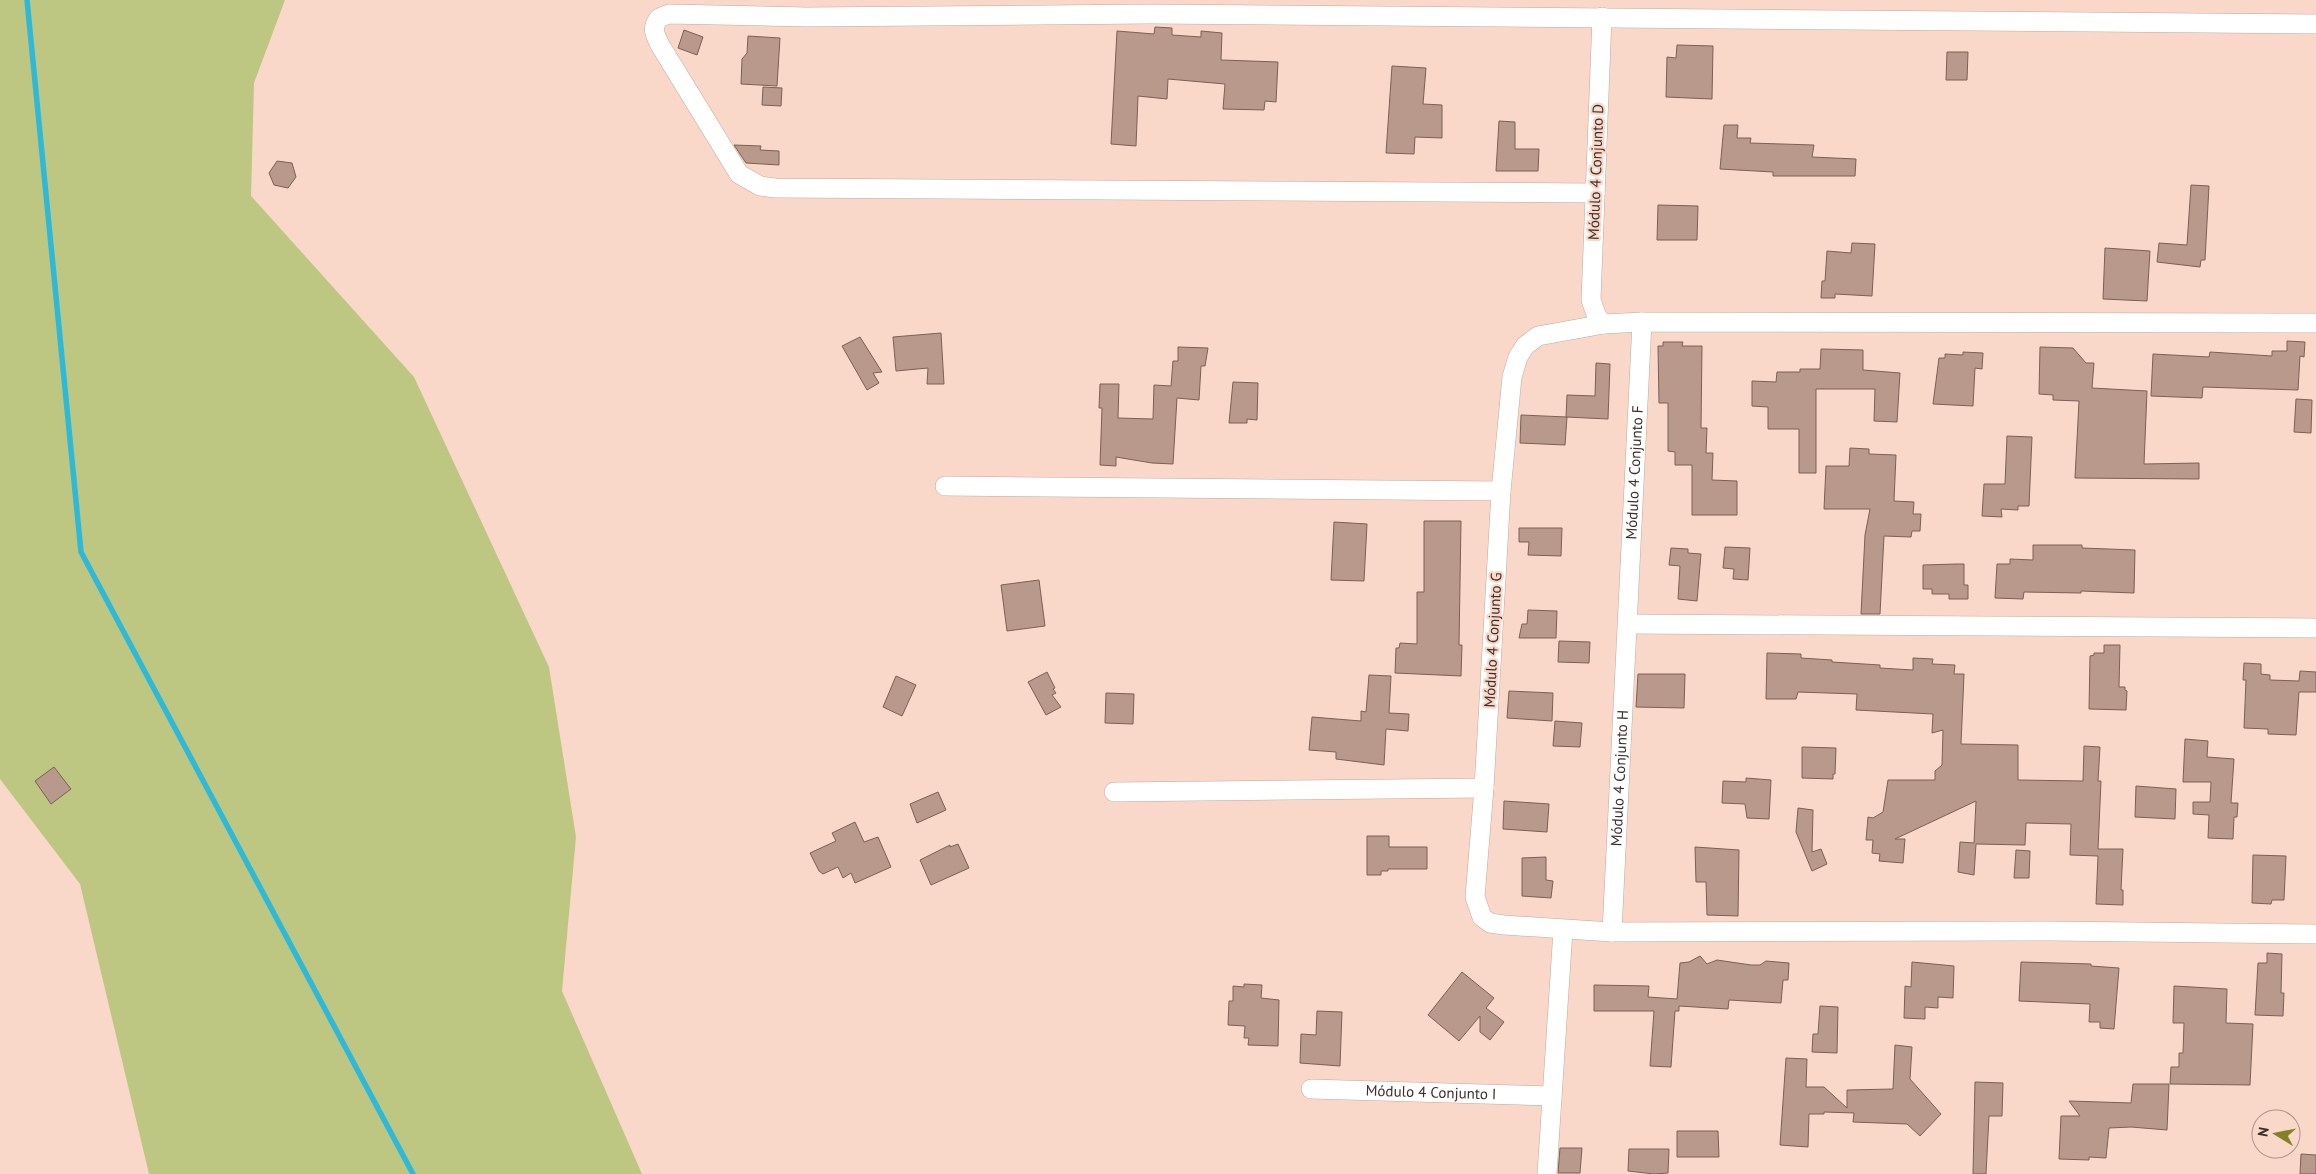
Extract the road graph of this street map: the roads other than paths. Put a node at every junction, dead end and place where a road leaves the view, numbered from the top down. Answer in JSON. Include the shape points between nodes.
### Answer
{"nodes":[{"id":1,"x":1602,"y":17,"type":"junction"},
{"id":2,"x":2316,"y":24,"type":"edge"},
{"id":3,"x":1595,"y":193,"type":"junction"},
{"id":4,"x":1642,"y":322,"type":"junction"},
{"id":5,"x":2316,"y":323,"type":"edge"},
{"id":6,"x":1604,"y":324,"type":"junction"},
{"id":7,"x":945,"y":486,"type":"dead end"},
{"id":8,"x":1502,"y":492,"type":"junction"},
{"id":9,"x":1628,"y":624,"type":"junction"},
{"id":10,"x":2316,"y":628,"type":"edge"},
{"id":11,"x":1484,"y":788,"type":"junction"},
{"id":12,"x":1114,"y":792,"type":"dead end"},
{"id":13,"x":1563,"y":930,"type":"junction"},
{"id":14,"x":1612,"y":932,"type":"junction"},
{"id":15,"x":2316,"y":934,"type":"edge"},
{"id":16,"x":1311,"y":1089,"type":"dead end"},
{"id":17,"x":1552,"y":1096,"type":"junction"},
{"id":18,"x":1547,"y":1174,"type":"edge"}],
"edges":[{"from":1,"to":2,"type":"street"},
{"from":1,"to":3,"type":"street","name":"Módulo 4 Conjunto D"},
{"from":1,"to":3,"type":"street","via":[[1150,14],[808,17],[669,14],[659,18],[654,33],[738,174],[760,186]]},
{"from":3,"to":6,"type":"street","name":"Módulo 4 Conjunto D","via":[[1591,300],[1597,317]]},
{"from":4,"to":5,"type":"street","name":"Módulo 4 Conjunto G"},
{"from":4,"to":6,"type":"street","name":"Módulo 4 Conjunto G"},
{"from":4,"to":9,"type":"street","name":"Módulo 4 Conjunto F"},
{"from":6,"to":8,"type":"street","name":"Módulo 4 Conjunto G","via":[[1545,333],[1532,339],[1518,357],[1512,377]]},
{"from":7,"to":8,"type":"street"},
{"from":8,"to":11,"type":"street","name":"Módulo 4 Conjunto G"},
{"from":9,"to":10,"type":"street"},
{"from":9,"to":14,"type":"street","name":"Módulo 4 Conjunto H"},
{"from":11,"to":12,"type":"street"},
{"from":11,"to":13,"type":"street","via":[[1475,897],[1482,917],[1504,926]]},
{"from":13,"to":14,"type":"street"},
{"from":13,"to":17,"type":"street"},
{"from":14,"to":15,"type":"street"},
{"from":16,"to":17,"type":"street","name":"Módulo 4 Conjunto I"},
{"from":17,"to":18,"type":"street"}]}
